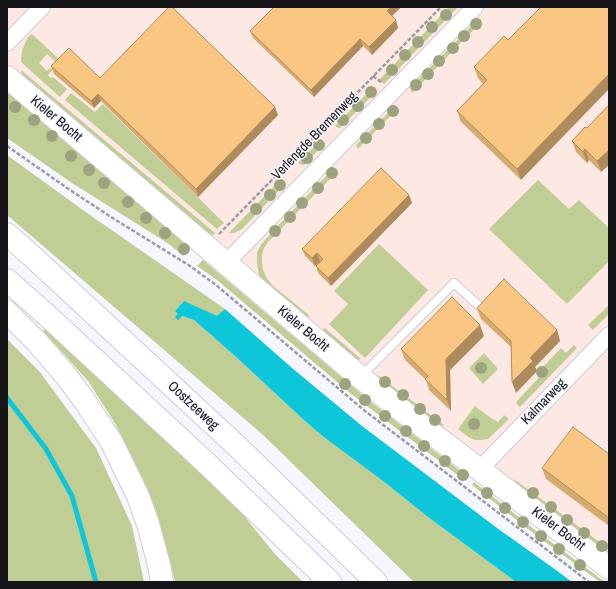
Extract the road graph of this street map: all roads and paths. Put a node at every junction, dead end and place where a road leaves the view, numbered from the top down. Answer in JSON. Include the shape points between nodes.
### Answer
{"nodes":[{"id":1,"x":42,"y":7,"type":"edge"},
{"id":2,"x":441,"y":7,"type":"edge"},
{"id":3,"x":475,"y":7,"type":"edge"},
{"id":4,"x":7,"y":44,"type":"edge"},
{"id":5,"x":7,"y":77,"type":"edge"},
{"id":6,"x":7,"y":146,"type":"edge"},
{"id":7,"x":7,"y":234,"type":"edge"},
{"id":8,"x":207,"y":246,"type":"junction"},
{"id":9,"x":226,"y":264,"type":"junction"},
{"id":10,"x":7,"y":280,"type":"edge"},
{"id":11,"x":478,"y":305,"type":"edge"},
{"id":12,"x":7,"y":312,"type":"edge"},
{"id":13,"x":609,"y":335,"type":"edge"},
{"id":14,"x":360,"y":377,"type":"junction"},
{"id":15,"x":480,"y":469,"type":"junction"},
{"id":16,"x":609,"y":568,"type":"edge"},
{"id":17,"x":162,"y":582,"type":"edge"},
{"id":18,"x":330,"y":582,"type":"edge"},
{"id":19,"x":376,"y":582,"type":"edge"}],
"edges":[{"from":1,"to":4,"type":"street"},
{"from":2,"to":8,"type":"path","name":"Verlengde Bremenweg"},
{"from":3,"to":9,"type":"street","name":"Verlengde Bremenweg"},
{"from":5,"to":8,"type":"main road","name":"Kieler Bocht"},
{"from":6,"to":8,"type":"path","name":"Verlengde Bremenweg","via":[[111,217],[190,266]]},
{"from":7,"to":19,"type":"main road","name":"Oostzeeweg","via":[[240,449]]},
{"from":8,"to":9,"type":"main road","name":"Kieler Bocht"},
{"from":9,"to":14,"type":"main road","name":"Kieler Bocht"},
{"from":10,"to":18,"type":"main road","via":[[204,460]]},
{"from":11,"to":14,"type":"lane","via":[[454,283]]},
{"from":12,"to":17,"type":"main road","via":[[67,378],[111,441],[138,496],[148,524]]},
{"from":13,"to":15,"type":"street","name":"Kalmarweg"},
{"from":14,"to":15,"type":"main road","name":"Kieler Bocht"},
{"from":15,"to":16,"type":"main road","name":"Kieler Bocht"}]}
